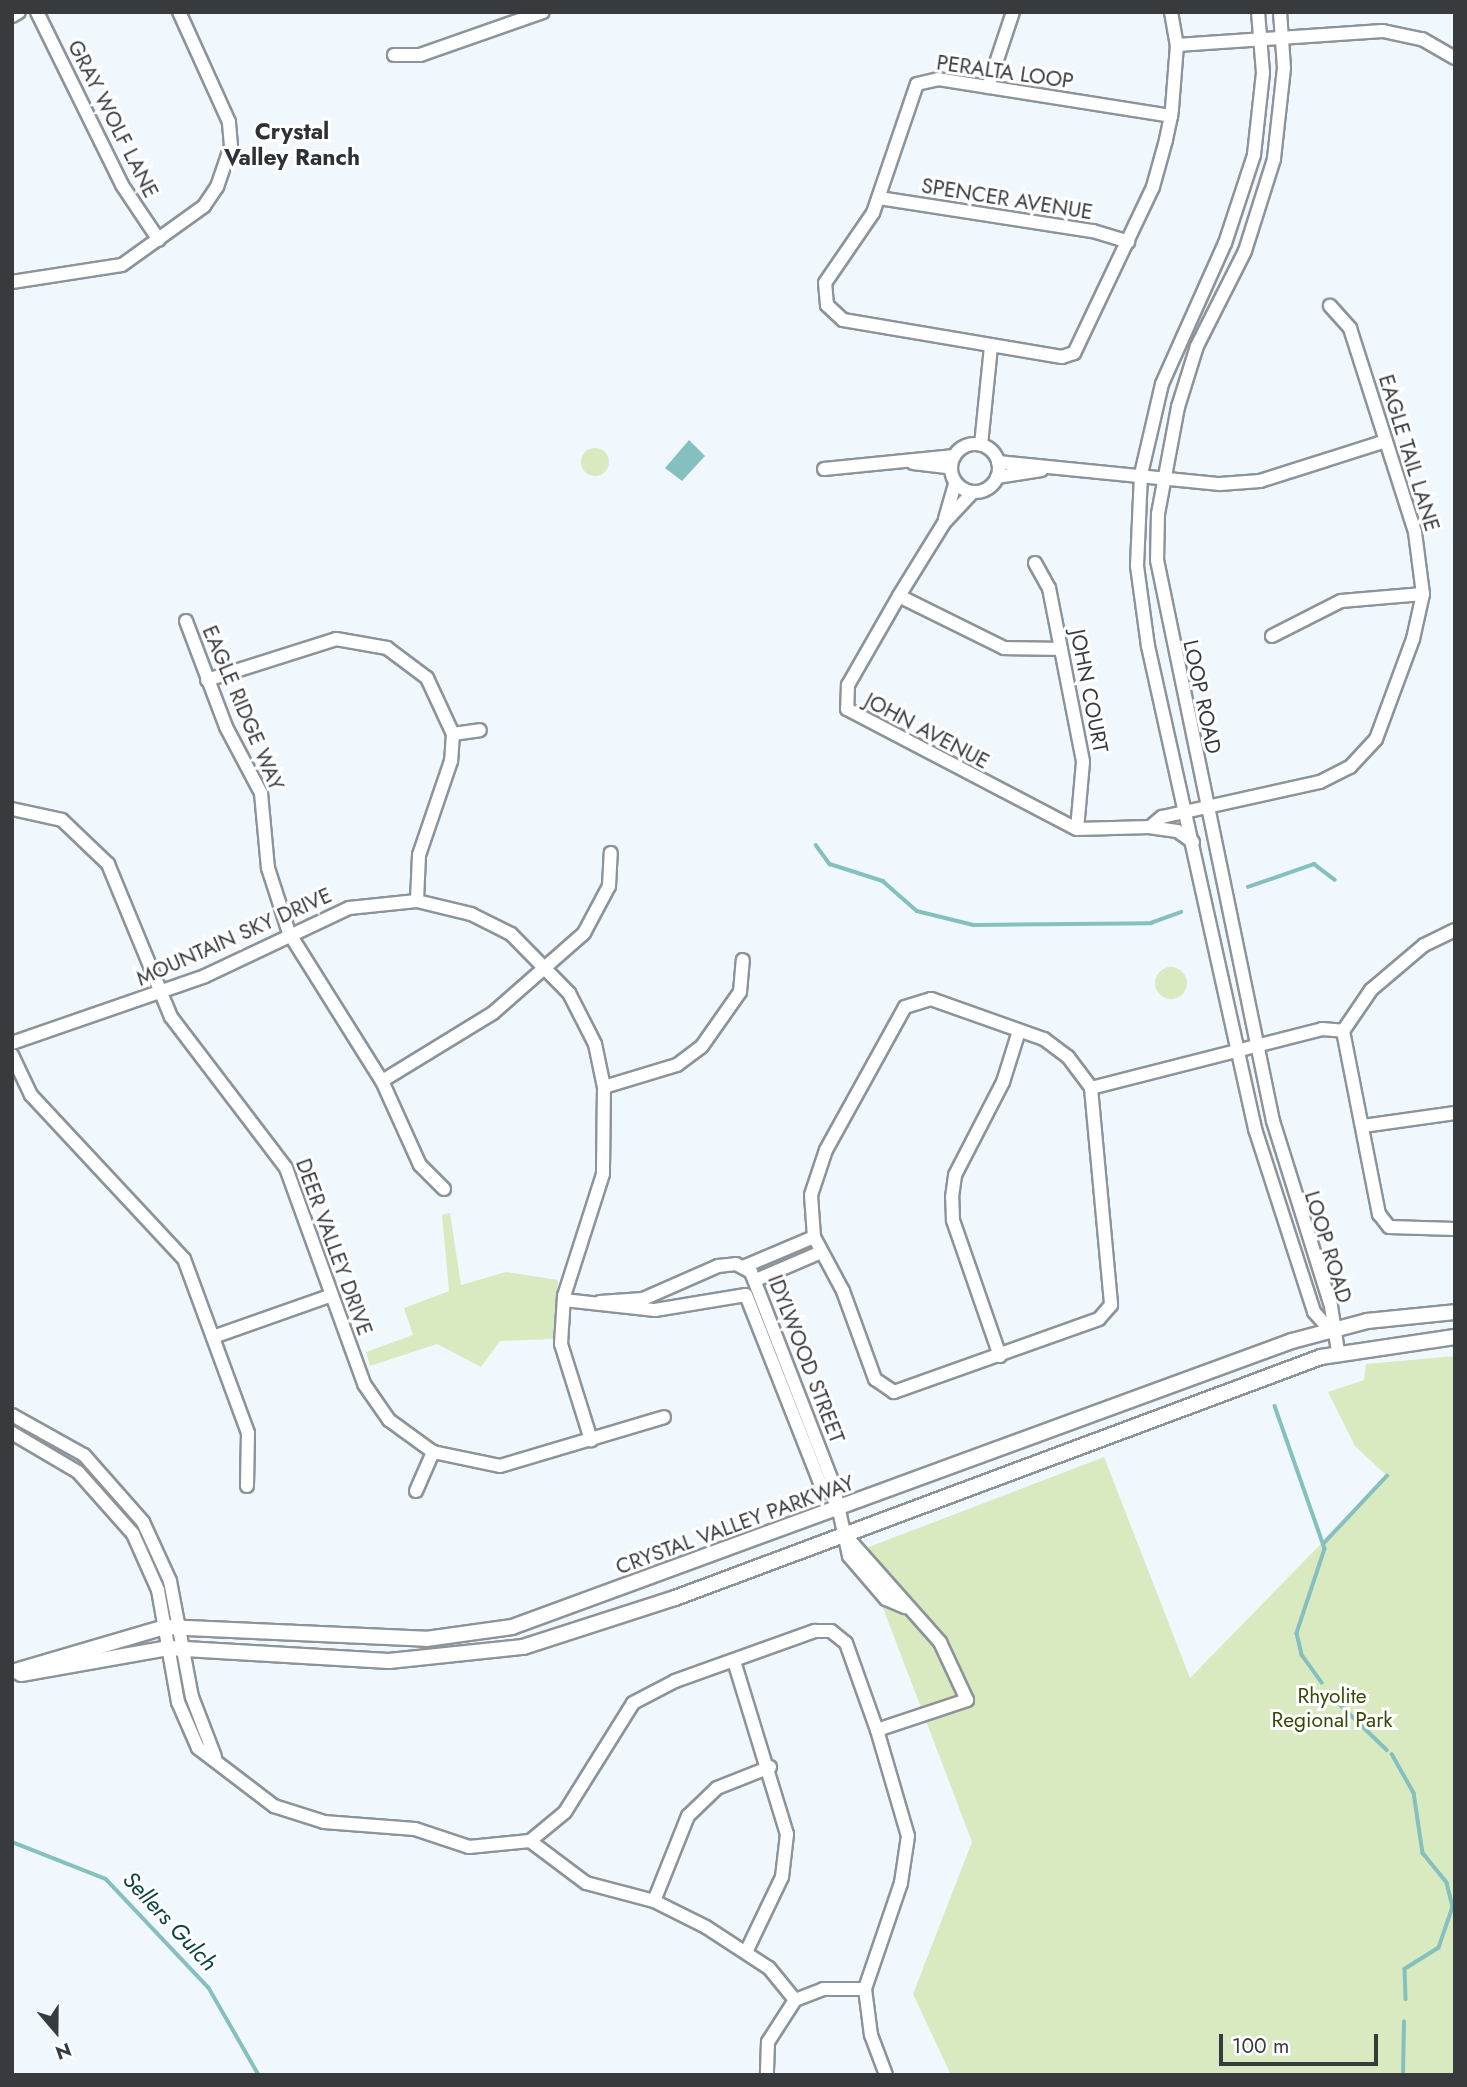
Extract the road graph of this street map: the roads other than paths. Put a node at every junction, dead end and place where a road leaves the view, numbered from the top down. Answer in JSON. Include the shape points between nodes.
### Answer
{"nodes":[{"id":1,"x":19,"y":12,"type":"edge"},
{"id":2,"x":37,"y":12,"type":"edge"},
{"id":3,"x":179,"y":12,"type":"edge"},
{"id":4,"x":543,"y":12,"type":"edge"},
{"id":5,"x":1013,"y":12,"type":"edge"},
{"id":6,"x":1171,"y":12,"type":"edge"},
{"id":7,"x":1258,"y":12,"type":"edge"},
{"id":8,"x":1280,"y":12,"type":"edge"},
{"id":9,"x":12,"y":16,"type":"edge"},
{"id":10,"x":1283,"y":36,"type":"junction"},
{"id":11,"x":1262,"y":38,"type":"junction"},
{"id":12,"x":1177,"y":44,"type":"junction"},
{"id":13,"x":394,"y":55,"type":"dead end"},
{"id":14,"x":1455,"y":58,"type":"edge"},
{"id":15,"x":988,"y":87,"type":"junction"},
{"id":16,"x":1171,"y":116,"type":"junction"},
{"id":17,"x":879,"y":198,"type":"junction"},
{"id":18,"x":159,"y":240,"type":"junction"},
{"id":19,"x":1128,"y":242,"type":"junction"},
{"id":20,"x":12,"y":282,"type":"edge"},
{"id":21,"x":1330,"y":306,"type":"dead end"},
{"id":22,"x":991,"y":346,"type":"junction"},
{"id":23,"x":1386,"y":441,"type":"junction"},
{"id":24,"x":981,"y":445,"type":"junction"},
{"id":25,"x":952,"y":462,"type":"junction"},
{"id":26,"x":998,"y":462,"type":"junction"},
{"id":27,"x":1052,"y":467,"type":"junction"},
{"id":28,"x":824,"y":469,"type":"dead end"},
{"id":29,"x":1141,"y":474,"type":"junction"},
{"id":30,"x":997,"y":477,"type":"junction"},
{"id":31,"x":1163,"y":477,"type":"junction"},
{"id":32,"x":955,"y":483,"type":"junction"},
{"id":33,"x":973,"y":492,"type":"junction"},
{"id":34,"x":944,"y":523,"type":"junction"},
{"id":35,"x":1035,"y":564,"type":"dead end"},
{"id":36,"x":1423,"y":594,"type":"junction"},
{"id":37,"x":899,"y":596,"type":"junction"},
{"id":38,"x":186,"y":621,"type":"dead end"},
{"id":39,"x":1272,"y":636,"type":"dead end"},
{"id":40,"x":1061,"y":649,"type":"junction"},
{"id":41,"x":207,"y":681,"type":"junction"},
{"id":42,"x":480,"y":730,"type":"dead end"},
{"id":43,"x":453,"y":734,"type":"junction"},
{"id":44,"x":1207,"y":807,"type":"junction"},
{"id":45,"x":12,"y":809,"type":"edge"},
{"id":46,"x":1186,"y":811,"type":"junction"},
{"id":47,"x":1150,"y":827,"type":"junction"},
{"id":48,"x":1077,"y":829,"type":"junction"},
{"id":49,"x":1193,"y":842,"type":"junction"},
{"id":50,"x":611,"y":853,"type":"dead end"},
{"id":51,"x":416,"y":901,"type":"junction"},
{"id":52,"x":1455,"y":930,"type":"edge"},
{"id":53,"x":289,"y":933,"type":"junction"},
{"id":54,"x":743,"y":960,"type":"dead end"},
{"id":55,"x":548,"y":969,"type":"junction"},
{"id":56,"x":158,"y":994,"type":"junction"},
{"id":57,"x":1019,"y":1031,"type":"junction"},
{"id":58,"x":1343,"y":1031,"type":"junction"},
{"id":59,"x":12,"y":1043,"type":"edge"},
{"id":60,"x":1259,"y":1044,"type":"junction"},
{"id":61,"x":1238,"y":1049,"type":"junction"},
{"id":62,"x":12,"y":1055,"type":"edge"},
{"id":63,"x":382,"y":1081,"type":"junction"},
{"id":64,"x":604,"y":1087,"type":"junction"},
{"id":65,"x":1091,"y":1087,"type":"junction"},
{"id":66,"x":1455,"y":1113,"type":"edge"},
{"id":67,"x":1363,"y":1126,"type":"junction"},
{"id":68,"x":444,"y":1189,"type":"dead end"},
{"id":69,"x":1455,"y":1229,"type":"edge"},
{"id":70,"x":814,"y":1237,"type":"junction"},
{"id":71,"x":821,"y":1252,"type":"junction"},
{"id":72,"x":743,"y":1267,"type":"junction"},
{"id":73,"x":756,"y":1280,"type":"junction"},
{"id":74,"x":332,"y":1295,"type":"junction"},
{"id":75,"x":564,"y":1300,"type":"junction"},
{"id":76,"x":600,"y":1302,"type":"junction"},
{"id":77,"x":1455,"y":1312,"type":"edge"},
{"id":78,"x":1330,"y":1330,"type":"junction"},
{"id":79,"x":213,"y":1337,"type":"junction"},
{"id":80,"x":1455,"y":1337,"type":"edge"},
{"id":81,"x":1338,"y":1352,"type":"junction"},
{"id":82,"x":1000,"y":1356,"type":"junction"},
{"id":83,"x":12,"y":1415,"type":"edge"},
{"id":84,"x":664,"y":1417,"type":"dead end"},
{"id":85,"x":12,"y":1433,"type":"edge"},
{"id":86,"x":591,"y":1440,"type":"junction"},
{"id":87,"x":433,"y":1452,"type":"junction"},
{"id":88,"x":247,"y":1486,"type":"dead end"},
{"id":89,"x":416,"y":1491,"type":"dead end"},
{"id":90,"x":830,"y":1493,"type":"junction"},
{"id":91,"x":836,"y":1510,"type":"junction"},
{"id":92,"x":846,"y":1536,"type":"junction"},
{"id":93,"x":181,"y":1626,"type":"junction"},
{"id":94,"x":165,"y":1627,"type":"junction"},
{"id":95,"x":175,"y":1648,"type":"junction"},
{"id":96,"x":734,"y":1661,"type":"junction"},
{"id":97,"x":12,"y":1674,"type":"edge"},
{"id":98,"x":877,"y":1730,"type":"junction"},
{"id":99,"x":770,"y":1768,"type":"junction"},
{"id":100,"x":530,"y":1841,"type":"junction"},
{"id":101,"x":654,"y":1901,"type":"junction"},
{"id":102,"x":746,"y":1952,"type":"junction"},
{"id":103,"x":865,"y":1989,"type":"junction"},
{"id":104,"x":794,"y":2000,"type":"junction"},
{"id":105,"x":767,"y":2075,"type":"edge"},
{"id":106,"x":886,"y":2075,"type":"edge"}],
"edges":[{"from":1,"to":9,"type":"street"},
{"from":2,"to":18,"type":"street","name":"GRAY WOLF LANE","via":[[122,185]]},
{"from":3,"to":18,"type":"street","via":[[221,100],[231,146],[204,206]]},
{"from":4,"to":13,"type":"street","via":[[420,55]]},
{"from":5,"to":15,"type":"street"},
{"from":6,"to":12,"type":"street"},
{"from":7,"to":11,"type":"street","name":"LOOP ROAD"},
{"from":8,"to":10,"type":"street","name":"LOOP ROAD"},
{"from":10,"to":11,"type":"street"},
{"from":10,"to":14,"type":"street","via":[[1403,33]]},
{"from":10,"to":31,"type":"street","name":"LOOP ROAD","via":[[1274,159],[1245,251],[1197,346]]},
{"from":11,"to":12,"type":"street"},
{"from":11,"to":29,"type":"street","name":"LOOP ROAD","via":[[1260,115],[1243,198],[1171,358]]},
{"from":12,"to":16,"type":"street"},
{"from":15,"to":16,"type":"street","name":"PERALTA LOOP"},
{"from":15,"to":17,"type":"street","name":"PERALTA LOOP","via":[[931,79],[917,84]]},
{"from":16,"to":19,"type":"street","via":[[1153,187]]},
{"from":17,"to":19,"type":"street","name":"SPENCER AVENUE","via":[[1093,231]]},
{"from":17,"to":22,"type":"street","name":"PERALTA LOOP","via":[[825,283],[830,311],[843,320]]},
{"from":18,"to":20,"type":"street","via":[[110,269]]},
{"from":19,"to":22,"type":"street","name":"PERALTA LOOP","via":[[1074,353]]},
{"from":21,"to":23,"type":"street","name":"EAGLE TAIL LANE","via":[[1350,328]]},
{"from":22,"to":24,"type":"street"},
{"from":23,"to":31,"type":"street","via":[[1260,481]]},
{"from":23,"to":36,"type":"street","name":"EAGLE TAIL LANE","via":[[1415,532]]},
{"from":24,"to":25,"type":"street"},
{"from":24,"to":26,"type":"street"},
{"from":25,"to":28,"type":"street","via":[[889,460]]},
{"from":25,"to":32,"type":"street"},
{"from":26,"to":27,"type":"street"},
{"from":26,"to":30,"type":"street"},
{"from":27,"to":29,"type":"street"},
{"from":27,"to":30,"type":"street"},
{"from":29,"to":31,"type":"street"},
{"from":29,"to":46,"type":"street","name":"LOOP ROAD","via":[[1136,523],[1141,604]]},
{"from":30,"to":33,"type":"street"},
{"from":31,"to":44,"type":"street","name":"LOOP ROAD","via":[[1157,560]]},
{"from":32,"to":33,"type":"street"},
{"from":32,"to":34,"type":"street","name":"JOHN AVENUE"},
{"from":33,"to":34,"type":"street","name":"JOHN AVENUE"},
{"from":34,"to":37,"type":"street","name":"JOHN AVENUE"},
{"from":35,"to":40,"type":"street","name":"JOHN COURT","via":[[1049,588]]},
{"from":36,"to":39,"type":"street","via":[[1341,601]]},
{"from":36,"to":44,"type":"street","name":"EAGLE TAIL LANE","via":[[1376,739],[1350,767],[1320,782]]},
{"from":37,"to":40,"type":"street","via":[[1004,648]]},
{"from":37,"to":48,"type":"street","name":"JOHN AVENUE","via":[[848,685],[848,709]]},
{"from":38,"to":41,"type":"street","name":"EAGLE RIDGE WAY"},
{"from":40,"to":48,"type":"street","name":"JOHN COURT","via":[[1085,776]]},
{"from":41,"to":43,"type":"street","via":[[311,642],[364,640],[409,660],[427,678]]},
{"from":41,"to":53,"type":"street","name":"EAGLE RIDGE WAY","via":[[261,793],[270,877]]},
{"from":42,"to":43,"type":"street"},
{"from":43,"to":51,"type":"street","via":[[451,761],[419,855]]},
{"from":44,"to":46,"type":"street","name":"EAGLE TAIL LANE"},
{"from":44,"to":60,"type":"street","name":"LOOP ROAD"},
{"from":45,"to":56,"type":"street","name":"DEER VALLEY DRIVE","via":[[62,820],[96,846]]},
{"from":46,"to":47,"type":"street","name":"JOHN AVENUE"},
{"from":46,"to":49,"type":"street","name":"LOOP ROAD"},
{"from":47,"to":48,"type":"street","name":"JOHN AVENUE"},
{"from":47,"to":49,"type":"street","name":"JOHN AVENUE","via":[[1177,831]]},
{"from":49,"to":61,"type":"street","name":"LOOP ROAD"},
{"from":50,"to":55,"type":"street","via":[[609,886],[596,916]]},
{"from":51,"to":53,"type":"street","name":"MOUNTAIN SKY DRIVE","via":[[349,908]]},
{"from":51,"to":55,"type":"street","name":"MOUNTAIN SKY DRIVE","via":[[471,914],[511,934]]},
{"from":52,"to":58,"type":"street","via":[[1423,945],[1371,990]]},
{"from":53,"to":56,"type":"street","name":"MOUNTAIN SKY DRIVE"},
{"from":53,"to":63,"type":"street","name":"EAGLE RIDGE WAY"},
{"from":54,"to":64,"type":"street","via":[[740,992],[702,1046],[655,1074]]},
{"from":55,"to":63,"type":"street","via":[[493,1013]]},
{"from":55,"to":64,"type":"street","name":"MOUNTAIN SKY DRIVE","via":[[584,1018]]},
{"from":56,"to":59,"type":"street","name":"MOUNTAIN SKY DRIVE"},
{"from":56,"to":74,"type":"street","name":"DEER VALLEY DRIVE","via":[[279,1155]]},
{"from":57,"to":65,"type":"street","via":[[1068,1057]]},
{"from":57,"to":70,"type":"street","via":[[931,999],[905,1007],[817,1172],[810,1212]]},
{"from":57,"to":82,"type":"street","via":[[1003,1083],[955,1175],[952,1197],[953,1220]]},
{"from":58,"to":60,"type":"street"},
{"from":58,"to":67,"type":"street"},
{"from":60,"to":61,"type":"street"},
{"from":60,"to":78,"type":"street","name":"LOOP ROAD","via":[[1293,1202],[1331,1306]]},
{"from":61,"to":65,"type":"street"},
{"from":61,"to":78,"type":"street","name":"LOOP ROAD","via":[[1272,1192],[1314,1311]]},
{"from":62,"to":79,"type":"street","via":[[50,1117],[168,1236],[190,1272]]},
{"from":63,"to":68,"type":"street","name":"EAGLE RIDGE WAY","via":[[420,1165]]},
{"from":64,"to":75,"type":"street","name":"MOUNTAIN SKY DRIVE","via":[[603,1174]]},
{"from":65,"to":82,"type":"street","via":[[1111,1305],[1099,1319]]},
{"from":66,"to":67,"type":"street"},
{"from":67,"to":69,"type":"street","via":[[1379,1214],[1389,1227]]},
{"from":70,"to":71,"type":"street"},
{"from":70,"to":72,"type":"street"},
{"from":71,"to":73,"type":"street"},
{"from":71,"to":82,"type":"street","via":[[883,1388],[906,1390]]},
{"from":72,"to":73,"type":"street","name":"IDYLWOOD STREET"},
{"from":72,"to":76,"type":"street","name":"IDYLWOOD STREET","via":[[718,1266],[643,1299]]},
{"from":73,"to":90,"type":"street","name":"IDYLWOOD STREET","via":[[833,1483]]},
{"from":74,"to":79,"type":"street"},
{"from":74,"to":87,"type":"street","name":"DEER VALLEY DRIVE","via":[[375,1403]]},
{"from":75,"to":76,"type":"street","name":"IDYLWOOD STREET"},
{"from":75,"to":86,"type":"street","name":"MOUNTAIN SKY DRIVE","via":[[561,1344]]},
{"from":76,"to":90,"type":"street","name":"IDYLWOOD STREET","via":[[664,1309],[746,1295],[822,1488]]},
{"from":77,"to":78,"type":"main road","name":"CRYSTAL VALLEY PARKWAY"},
{"from":78,"to":81,"type":"street"},
{"from":78,"to":91,"type":"main road","name":"CRYSTAL VALLEY PARKWAY"},
{"from":79,"to":88,"type":"street","via":[[248,1433]]},
{"from":80,"to":81,"type":"main road","name":"CRYSTAL VALLEY PARKWAY"},
{"from":81,"to":92,"type":"main road","name":"CRYSTAL VALLEY PARKWAY"},
{"from":83,"to":93,"type":"street","via":[[84,1455],[131,1505],[163,1561]]},
{"from":84,"to":86,"type":"street","name":"DEER VALLEY DRIVE"},
{"from":85,"to":94,"type":"street","via":[[78,1472],[122,1517],[151,1570]]},
{"from":86,"to":87,"type":"street","name":"DEER VALLEY DRIVE","via":[[500,1466]]},
{"from":87,"to":89,"type":"street"},
{"from":90,"to":91,"type":"street","name":"IDYLWOOD STREET"},
{"from":91,"to":92,"type":"street","name":"IDYLWOOD STREET"},
{"from":91,"to":93,"type":"main road","name":"CRYSTAL VALLEY PARKWAY","via":[[565,1611],[483,1633],[398,1639]]},
{"from":92,"to":95,"type":"main road","name":"CRYSTAL VALLEY PARKWAY","via":[[499,1652],[389,1661]]},
{"from":92,"to":98,"type":"street","name":"IDYLWOOD STREET","via":[[849,1556],[872,1587],[906,1607],[940,1642],[967,1700]]},
{"from":93,"to":94,"type":"main road","name":"CRYSTAL VALLEY PARKWAY"},
{"from":93,"to":95,"type":"street"},
{"from":94,"to":95,"type":"street"},
{"from":94,"to":97,"type":"main road","name":"CRYSTAL VALLEY PARKWAY"},
{"from":95,"to":97,"type":"main road","name":"CRYSTAL VALLEY PARKWAY"},
{"from":95,"to":100,"type":"street","via":[[187,1727],[198,1748],[274,1806],[324,1822],[415,1829],[491,1849]]},
{"from":96,"to":98,"type":"street","via":[[831,1631],[850,1651]]},
{"from":96,"to":99,"type":"street"},
{"from":96,"to":100,"type":"street","via":[[633,1703],[565,1812]]},
{"from":98,"to":103,"type":"street","via":[[908,1836],[901,1884]]},
{"from":99,"to":101,"type":"street","via":[[717,1788],[688,1816]]},
{"from":99,"to":102,"type":"street","via":[[786,1834],[782,1877]]},
{"from":100,"to":101,"type":"street","via":[[586,1883]]},
{"from":101,"to":102,"type":"street"},
{"from":102,"to":104,"type":"street"},
{"from":103,"to":104,"type":"street","via":[[822,1989]]},
{"from":103,"to":106,"type":"street","via":[[871,2035]]},
{"from":104,"to":105,"type":"street","via":[[774,2024]]}]}
